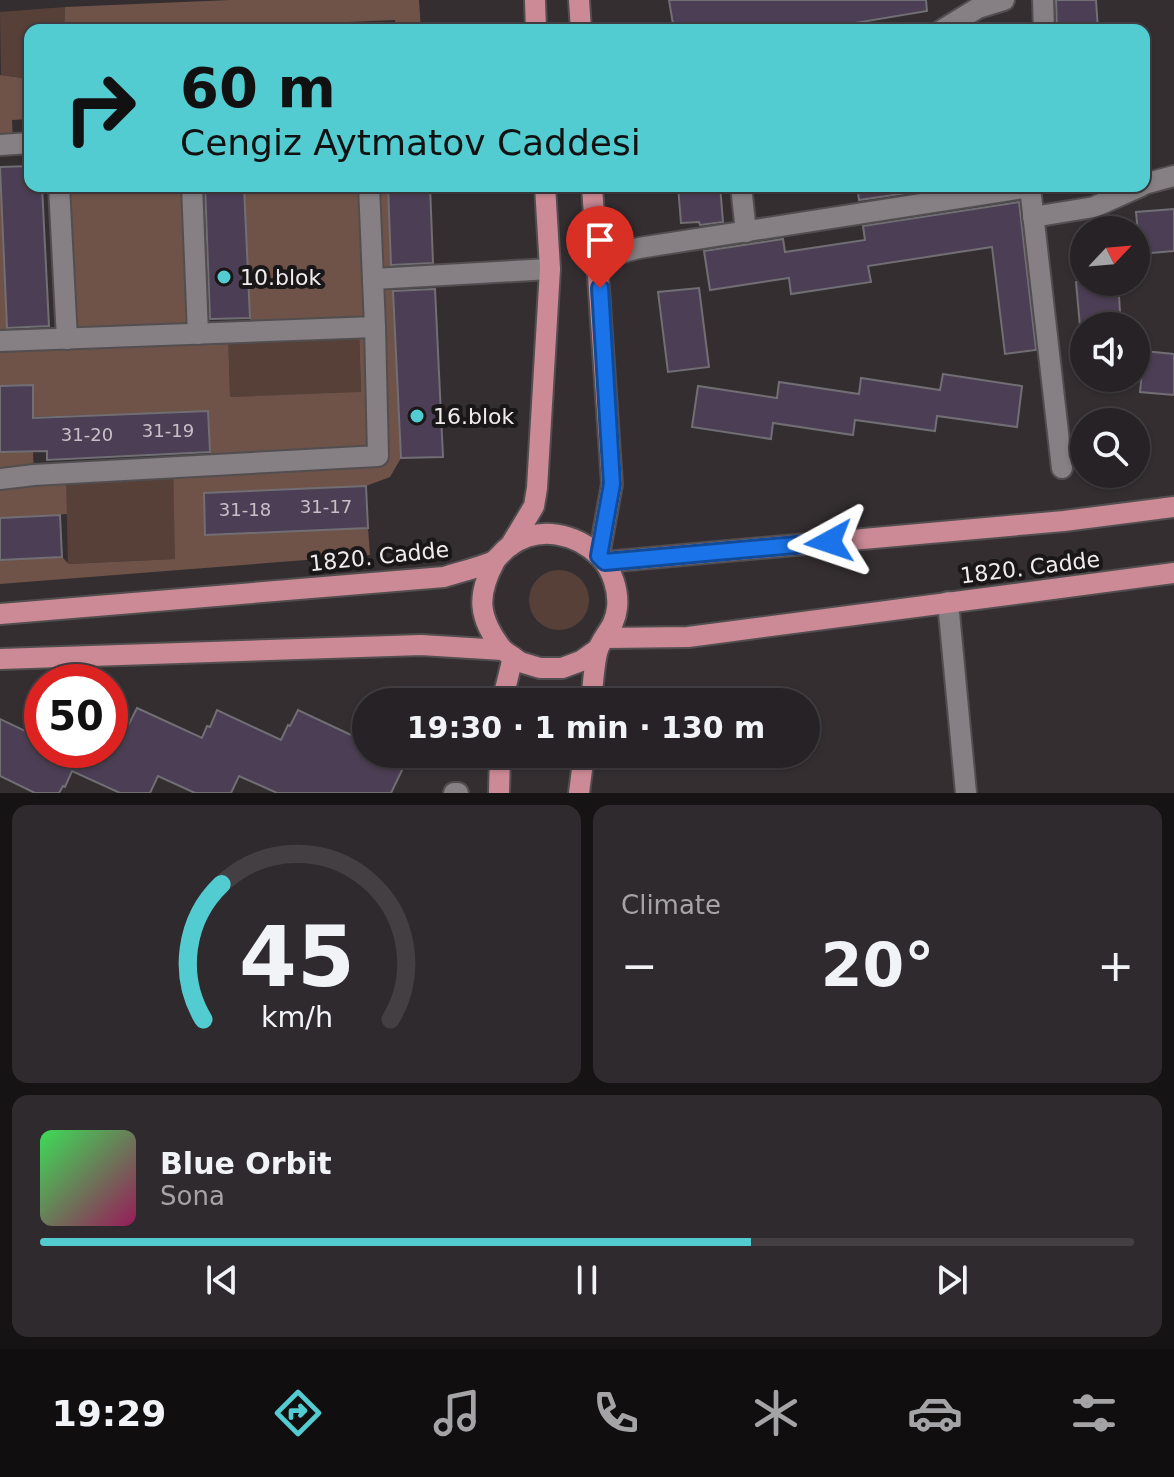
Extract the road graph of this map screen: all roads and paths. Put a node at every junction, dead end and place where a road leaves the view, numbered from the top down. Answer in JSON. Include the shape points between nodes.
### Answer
{"nodes":[{"id":1,"x":535,"y":0,"type":"edge"},
{"id":2,"x":579,"y":0,"type":"edge"},
{"id":3,"x":1004,"y":0,"type":"edge"},
{"id":4,"x":1043,"y":0,"type":"edge"},
{"id":5,"x":536,"y":24,"type":"edge"},
{"id":6,"x":581,"y":24,"type":"edge"},
{"id":7,"x":952,"y":24,"type":"edge"},
{"id":8,"x":1044,"y":24,"type":"edge"},
{"id":9,"x":24,"y":143,"type":"edge"},
{"id":10,"x":0,"y":145,"type":"edge"},
{"id":11,"x":1174,"y":176,"type":"edge"},
{"id":12,"x":1150,"y":183,"type":"edge"},
{"id":13,"x":59,"y":192,"type":"edge"},
{"id":14,"x":192,"y":192,"type":"edge"},
{"id":15,"x":369,"y":192,"type":"edge"},
{"id":16,"x":545,"y":192,"type":"edge"},
{"id":17,"x":592,"y":192,"type":"edge"},
{"id":18,"x":742,"y":192,"type":"edge"},
{"id":19,"x":958,"y":192,"type":"edge"},
{"id":20,"x":1031,"y":192,"type":"edge"},
{"id":21,"x":1127,"y":192,"type":"edge"},
{"id":22,"x":1033,"y":217,"type":"junction"},
{"id":23,"x":746,"y":232,"type":"junction"},
{"id":24,"x":597,"y":259,"type":"junction"},
{"id":25,"x":550,"y":269,"type":"junction"},
{"id":26,"x":373,"y":279,"type":"junction"},
{"id":27,"x":375,"y":327,"type":"junction"},
{"id":28,"x":198,"y":334,"type":"junction"},
{"id":29,"x":67,"y":339,"type":"junction"},
{"id":30,"x":0,"y":341,"type":"edge"},
{"id":31,"x":1062,"y":468,"type":"dead end"},
{"id":32,"x":0,"y":479,"type":"edge"},
{"id":33,"x":1174,"y":507,"type":"edge"},
{"id":34,"x":510,"y":546,"type":"junction"},
{"id":35,"x":602,"y":559,"type":"junction"},
{"id":36,"x":495,"y":561,"type":"junction"},
{"id":37,"x":1174,"y":573,"type":"edge"},
{"id":38,"x":948,"y":602,"type":"junction"},
{"id":39,"x":0,"y":614,"type":"edge"},
{"id":40,"x":602,"y":643,"type":"junction"},
{"id":41,"x":508,"y":654,"type":"junction"},
{"id":42,"x":0,"y":659,"type":"edge"},
{"id":43,"x":504,"y":688,"type":"edge"},
{"id":44,"x":594,"y":688,"type":"edge"},
{"id":45,"x":500,"y":768,"type":"edge"},
{"id":46,"x":582,"y":768,"type":"edge"},
{"id":47,"x":499,"y":793,"type":"edge"},
{"id":48,"x":579,"y":793,"type":"edge"},
{"id":49,"x":966,"y":793,"type":"edge"}],
"edges":[{"from":1,"to":5,"type":"main road"},
{"from":2,"to":6,"type":"main road"},
{"from":3,"to":7,"type":"street"},
{"from":4,"to":8,"type":"street"},
{"from":9,"to":10,"type":"street"},
{"from":11,"to":12,"type":"street"},
{"from":13,"to":29,"type":"street"},
{"from":14,"to":28,"type":"street"},
{"from":15,"to":26,"type":"street"},
{"from":16,"to":25,"type":"main road"},
{"from":17,"to":24,"type":"main road"},
{"from":18,"to":23,"type":"street"},
{"from":19,"to":23,"type":"street"},
{"from":20,"to":22,"type":"street"},
{"from":21,"to":22,"type":"street","via":[[1094,207]]},
{"from":22,"to":31,"type":"street"},
{"from":23,"to":24,"type":"street"},
{"from":24,"to":35,"type":"main road","via":[[612,484]]},
{"from":25,"to":26,"type":"street"},
{"from":25,"to":34,"type":"main road","via":[[537,488],[534,506]]},
{"from":26,"to":27,"type":"street"},
{"from":27,"to":28,"type":"street"},
{"from":27,"to":32,"type":"street","via":[[378,456]]},
{"from":28,"to":29,"type":"street"},
{"from":29,"to":30,"type":"street"},
{"from":33,"to":35,"type":"main road","name":"1820. Cadde"},
{"from":34,"to":35,"type":"main road","name":"1820. Cadde","via":[[551,533],[572,537]]},
{"from":34,"to":36,"type":"main road","name":"1820. Cadde"},
{"from":35,"to":40,"type":"main road","via":[[615,583],[617,607]]},
{"from":36,"to":39,"type":"main road","name":"1820. Cadde","via":[[444,577]]},
{"from":36,"to":41,"type":"main road","via":[[482,597],[484,616],[491,635]]},
{"from":37,"to":38,"type":"main road","name":"1820. Cadde"},
{"from":38,"to":40,"type":"main road","name":"1820. Cadde","via":[[688,637]]},
{"from":38,"to":49,"type":"street"},
{"from":40,"to":41,"type":"main road","name":"1820. Cadde","via":[[581,661],[562,668],[540,668]]},
{"from":40,"to":44,"type":"main road"},
{"from":41,"to":42,"type":"main road","name":"1820. Cadde","via":[[421,645]]},
{"from":41,"to":43,"type":"main road"},
{"from":45,"to":47,"type":"main road"},
{"from":46,"to":48,"type":"main road"}]}
